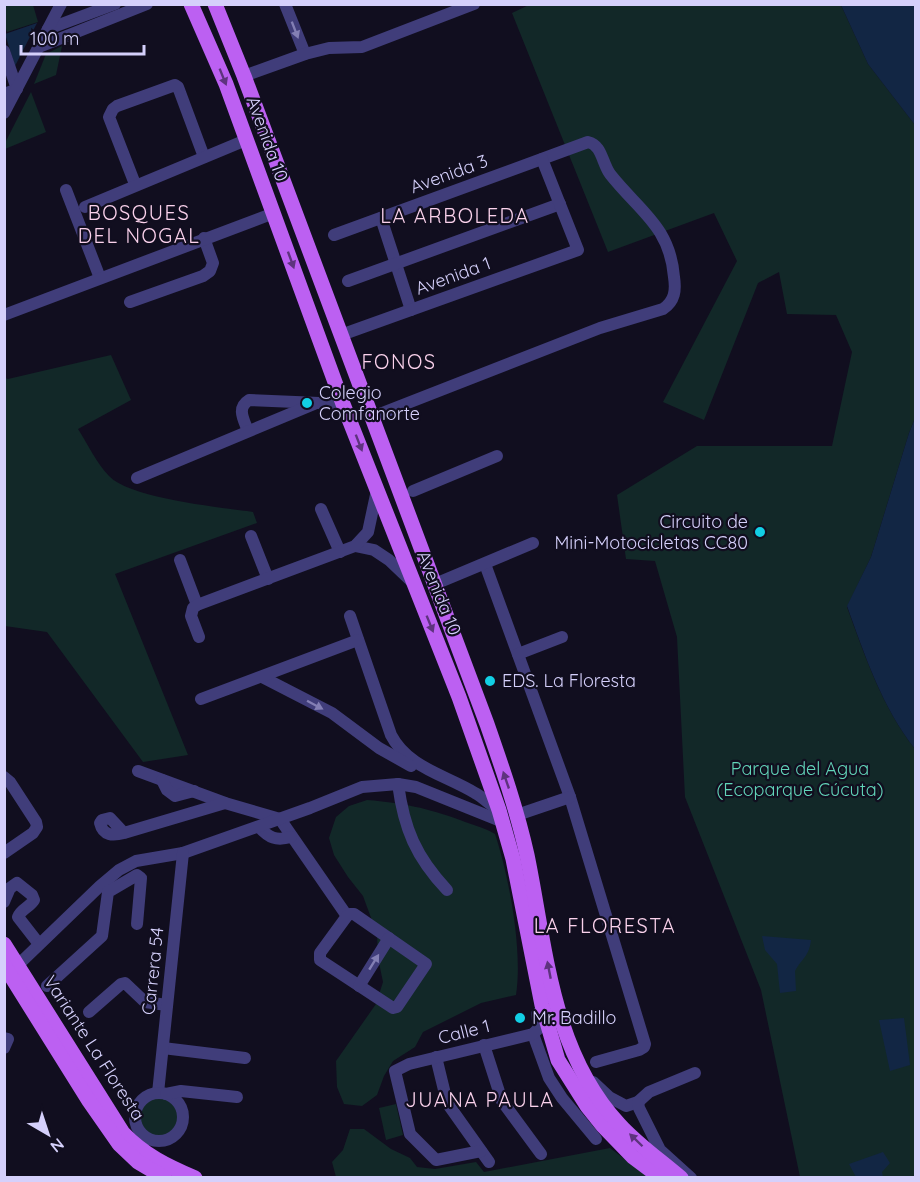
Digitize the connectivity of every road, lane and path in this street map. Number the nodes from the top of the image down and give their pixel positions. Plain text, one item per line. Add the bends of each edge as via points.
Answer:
1 (62, 4) edge
2 (115, 4) edge
3 (147, 4) edge
4 (191, 4) edge
5 (215, 4) edge
6 (474, 4) edge
7 (286, 5) edge
8 (48, 29) junction
9 (39, 47) junction
10 (4, 51) edge
11 (305, 54) junction
12 (244, 76) junction
13 (17, 89) junction
14 (4, 94) edge
15 (4, 113) edge
16 (246, 140) junction
17 (204, 157) junction
18 (542, 159) junction
19 (135, 184) junction
20 (66, 190) dead end
21 (560, 204) junction
22 (85, 207) dead end
23 (274, 213) junction
24 (381, 218) junction
25 (334, 235) dead end
26 (204, 238) junction
27 (397, 263) junction
28 (100, 278) junction
29 (348, 281) dead end
30 (130, 302) dead end
31 (411, 310) junction
32 (4, 315) edge
33 (341, 335) junction
34 (314, 404) junction
35 (343, 404) junction
36 (372, 417) junction
37 (248, 431) junction
38 (497, 456) dead end
39 (137, 478) dead end
40 (377, 490) junction
41 (408, 496) junction
42 (321, 509) dead end
43 (385, 510) junction
44 (411, 521) junction
45 (394, 533) junction
46 (251, 536) dead end
47 (533, 543) dead end
48 (355, 546) junction
49 (340, 552) junction
50 (180, 560) dead end
51 (485, 564) junction
52 (268, 579) junction
53 (435, 584) junction
54 (414, 585) junction
55 (197, 605) junction
56 (350, 616) dead end
57 (562, 637) dead end
58 (199, 638) dead end
59 (358, 640) junction
60 (518, 654) junction
61 (264, 678) junction
62 (201, 699) dead end
63 (138, 771) dead end
64 (4, 777) edge
65 (489, 782) junction
66 (398, 784) junction
67 (477, 794) junction
68 (570, 797) junction
69 (225, 802) junction
70 (496, 812) junction
71 (518, 815) junction
72 (280, 819) junction
73 (259, 827) junction
74 (124, 833) dead end
75 (291, 837) junction
76 (4, 853) edge
77 (183, 853) junction
78 (104, 889) junction
79 (447, 890) dead end
80 (4, 902) edge
81 (347, 916) junction
82 (137, 924) dead end
83 (389, 938) junction
84 (4, 944) edge
85 (39, 944) junction
86 (11, 965) edge
87 (47, 986) dead end
88 (359, 986) junction
89 (167, 1005) junction
90 (543, 1009) junction
91 (89, 1012) dead end
92 (45, 1019) junction
93 (533, 1034) junction
94 (4, 1038) edge
95 (484, 1045) junction
96 (4, 1048) edge
97 (163, 1048) junction
98 (436, 1057) junction
99 (245, 1058) dead end
100 (596, 1062) dead end
101 (583, 1073) junction
102 (695, 1073) dead end
103 (237, 1097) dead end
104 (638, 1102) junction
105 (596, 1139) dead end
106 (481, 1151) junction
107 (541, 1154) dead end
108 (489, 1162) dead end
109 (165, 1178) edge
110 (195, 1178) edge
111 (661, 1178) edge
112 (681, 1178) edge
113 (691, 1178) edge

1 - 8 street
2 - 8 street
3 - 9 street
4 -> 16 main road, Avenida 10
5 - 12 main road, Avenida 10
6 - 11 street via 362,47 329,48
7 -> 11 street
8 - 9 street
9 - 13 street
10 - 13 street
11 - 12 street
12 - 33 main road, Avenida 10
13 - 14 street
13 - 15 street
16 - 17 street
16 - 23 main road, Avenida 10
17 - 19 street
17 - 19 street via 178,87 123,103 109,117
18 - 21 street
18 - 24 street, Avenida 3
18 - 36 street, Avenida 3 via 588,142 597,146 609,172 666,240 675,281 671,303
19 - 22 street
20 - 28 street
21 - 27 street
21 - 31 street, Avenida 1 via 578,250
23 - 26 street
23 -> 35 main road, Avenida 10
24 - 25 street, Avenida 3
24 - 27 street
26 - 28 street
26 - 30 street via 213,263 210,271
27 - 29 street
27 - 31 street
28 - 32 street
31 - 33 street, Avenida 1
33 - 36 main road, Avenida 10
34 - 35 street
34 - 37 street
34 - 37 street via 249,400 241,410
35 -> 40 main road, Avenida 10
36 - 41 main road, Avenida 10 via 394,475
37 - 39 street
38 - 41 street
40 - 43 main road, Avenida 10
40 - 48 street via 368,532
41 - 43 main road via 396,508
41 - 44 main road, Avenida 10
42 - 49 street
43 - 45 main road, Avenida 10
44 - 45 main road
44 - 53 main road, Avenida 10
45 - 54 main road, Avenida 10
46 - 52 street
47 - 51 street
48 - 49 street
48 - 54 street via 374,550
49 - 52 street
50 - 55 street
51 - 53 street
51 - 60 street
52 - 55 street
71 -> 53 main road, Avenida 10
54 -> 65 main road, Avenida 10
55 - 58 street via 191,616
56 - 59 street
57 - 60 street
59 - 61 street
59 - 67 street via 391,735 400,749 414,762
60 - 68 street
61 - 62 street
61 -> 70 street via 332,713 379,748
63 - 69 street
64 - 76 street via 37,827
65 - 67 street
65 - 70 main road, Avenida 10
66 - 70 street
66 - 72 street via 362,787
66 - 79 street via 405,826 427,868
67 - 70 street
68 - 71 street
68 - 100 street via 645,1044 639,1050
69 - 72 street
69 - 74 street
70 - 90 main road, Avenida 10 via 513,859
101 -> 71 main road, Avenida 10 via 555,999
72 - 73 street
72 - 75 street
73 - 75 street via 274,839
73 - 77 street
75 - 81 street
77 - 78 street via 136,861 119,870
77 - 89 street, Carrera 54
78 - 82 street via 140,876
78 - 85 street
78 - 87 street via 102,936
80 - 85 street via 17,883 32,895 32,904 18,917
81 - 83 street via 354,914
81 - 88 street via 319,958
88 -> 83 street
83 - 88 street via 426,967 399,1006
84 - 86 main road, Variante La Floresta
85 - 86 street
86 - 92 main road, Variante La Floresta
89 - 91 street via 145,1002 125,983
89 - 97 street, Carrera 54
90 - 93 street via 537,1014 539,1028
90 - 111 main road, Avenida 10 via 558,1060 587,1106 618,1142
92 - 109 main road, Variante La Floresta via 119,1144 138,1162
92 - 110 main road, Variante La Floresta via 135,1146
93 - 95 street, Calle 1
93 - 105 street via 549,1078
94 - 96 street via 8,1039
95 - 98 street, Calle 1
95 - 107 street via 502,1101
97 - 99 street
97 - 103 street, Carrera 54 via 162,1094 181,1091
98 - 106 street via 450,1107
98 - 106 street, Calle 1 via 395,1071 410,1134 436,1160
101 - 104 street via 618,1103 626,1106
112 -> 101 main road, Avenida 10 via 618,1123
102 - 104 street via 649,1092
104 - 113 street via 660,1150
106 - 108 street

